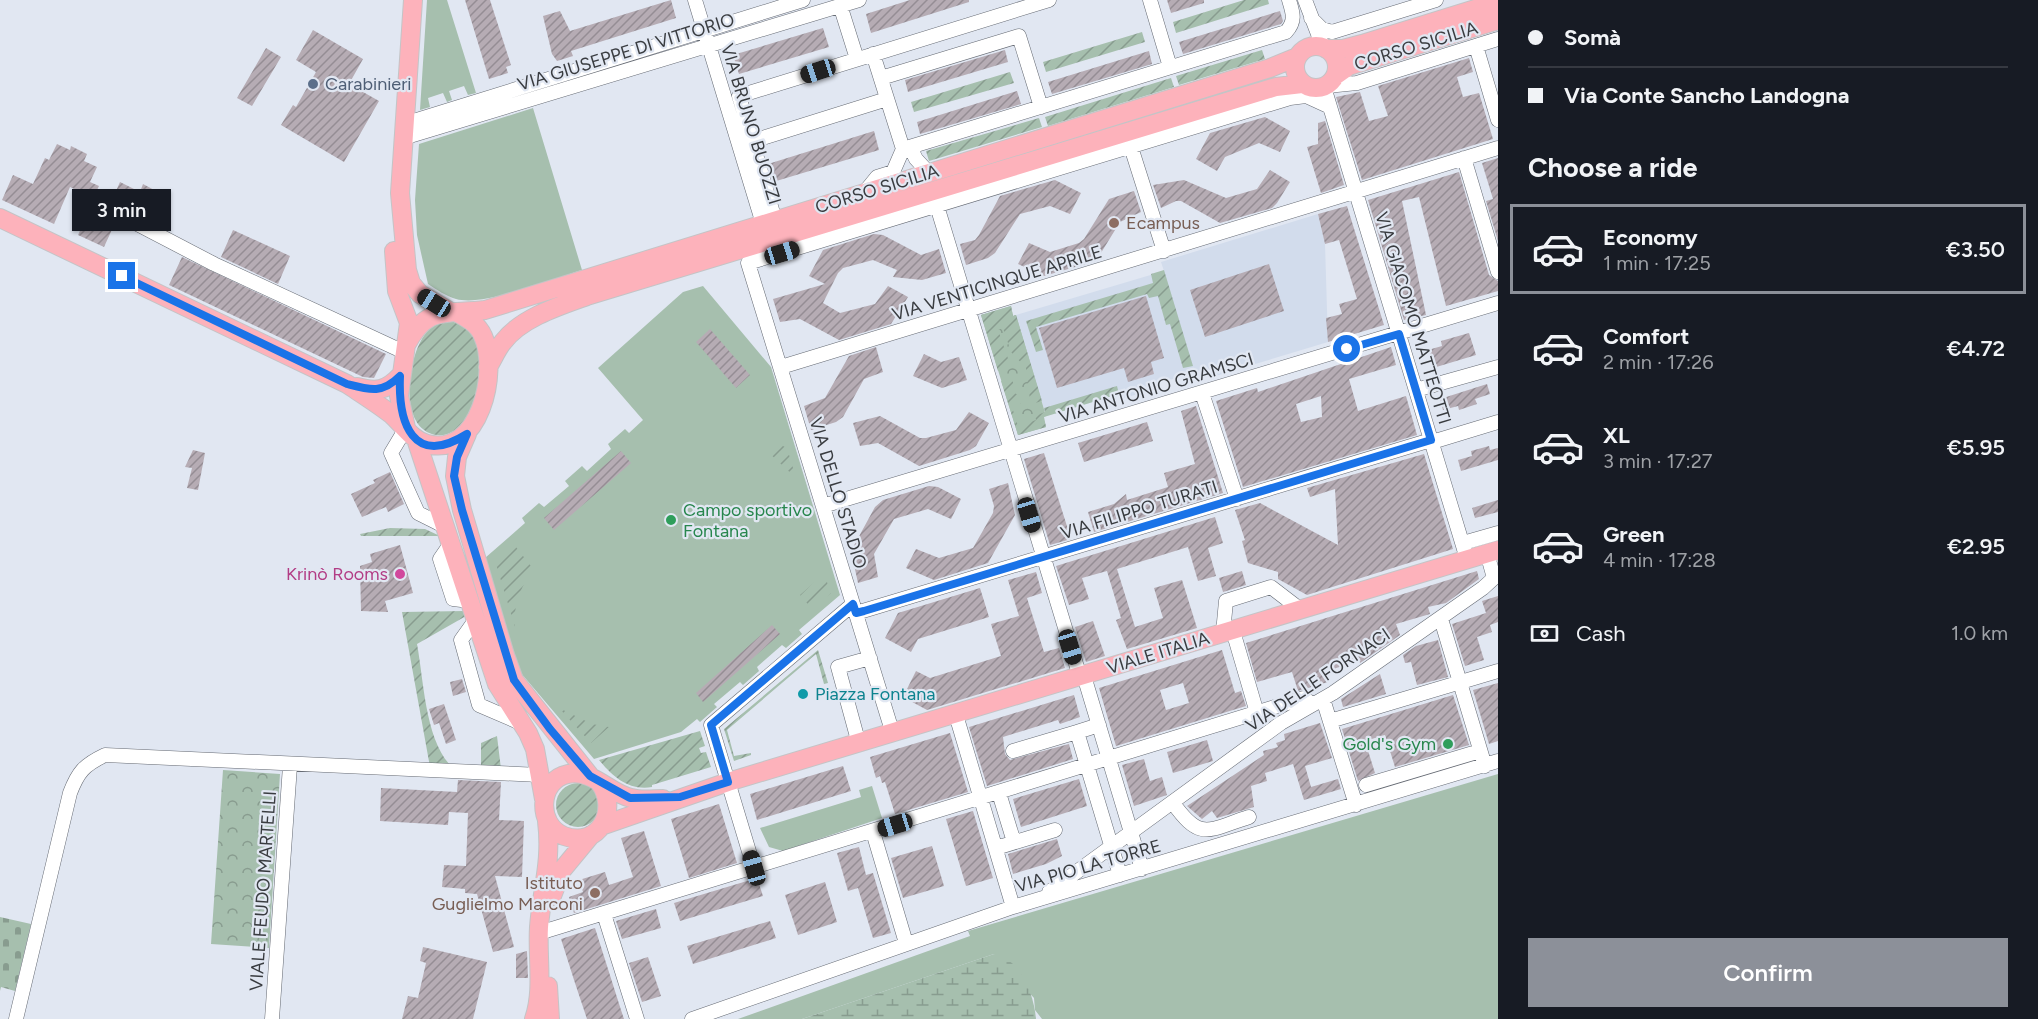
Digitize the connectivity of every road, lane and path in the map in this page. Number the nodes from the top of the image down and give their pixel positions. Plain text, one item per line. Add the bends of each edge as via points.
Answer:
1 (413, 0) edge
2 (695, 0) edge
3 (803, 0) edge
4 (859, 0) edge
5 (1049, 0) edge
6 (1150, 0) edge
7 (1289, 0) edge
8 (1305, 0) edge
9 (1436, 0) edge
10 (1498, 2) edge
11 (840, 5) junction
12 (1311, 18) junction
13 (1498, 21) edge
14 (704, 30) junction
15 (1498, 39) edge
16 (709, 46) junction
17 (1476, 46) junction
18 (1325, 48) junction
19 (873, 54) junction
20 (1297, 57) junction
21 (857, 59) junction
22 (1170, 67) junction
23 (881, 78) junction
24 (1329, 83) junction
25 (1302, 84) junction
26 (887, 99) junction
27 (1041, 107) junction
28 (1329, 107) junction
29 (1498, 120) edge
30 (404, 131) junction
31 (753, 141) junction
32 (1131, 147) junction
33 (906, 148) junction
34 (1498, 148) edge
35 (1464, 158) junction
36 (929, 173) junction
37 (976, 178) junction
38 (1356, 192) junction
39 (400, 193) junction
40 (864, 193) junction
41 (960, 199) junction
42 (99, 204) dead end
43 (937, 206) junction
44 (876, 208) junction
45 (899, 217) junction
46 (0, 218) edge
47 (769, 222) junction
48 (821, 225) junction
49 (803, 246) junction
50 (1164, 251) junction
51 (1498, 272) edge
52 (1498, 303) edge
53 (968, 310) junction
54 (452, 311) junction
55 (1399, 334) junction
56 (405, 349) junction
57 (488, 367) junction
58 (781, 367) junction
59 (1498, 367) edge
60 (400, 376) junction
61 (347, 384) junction
62 (1416, 390) junction
63 (1202, 393) junction
64 (1498, 422) edge
65 (411, 434) junction
66 (467, 434) junction
67 (1432, 441) junction
68 (1010, 450) junction
69 (1237, 500) junction
70 (823, 506) junction
71 (1498, 533) edge
72 (449, 535) junction
73 (1465, 551) junction
74 (1492, 551) edge
75 (1042, 558) junction
76 (855, 609) junction
77 (1300, 610) junction
78 (476, 619) junction
79 (1441, 619) junction
80 (1228, 632) junction
81 (870, 658) junction
82 (1498, 671) edge
83 (1082, 677) junction
84 (1460, 682) junction
85 (1318, 701) junction
86 (1257, 713) junction
87 (956, 715) junction
88 (1330, 721) junction
89 (523, 724) junction
90 (1099, 726) junction
91 (1077, 732) junction
92 (893, 734) junction
93 (859, 744) junction
94 (1013, 751) dead end
95 (1480, 751) junction
96 (1114, 757) junction
97 (1491, 764) edge
98 (290, 766) junction
99 (1082, 767) junction
100 (540, 775) junction
101 (595, 780) junction
102 (728, 782) junction
103 (1366, 785) dead end
104 (999, 793) junction
105 (680, 797) junction
106 (981, 798) junction
107 (544, 799) junction
108 (1173, 803) junction
109 (1356, 805) junction
110 (1249, 817) dead end
111 (547, 821) junction
112 (596, 830) junction
113 (1055, 830) dead end
114 (1136, 830) junction
115 (873, 832) junction
116 (1014, 842) junction
117 (996, 848) junction
118 (1112, 848) junction
119 (754, 868) junction
120 (1142, 869) junction
121 (1120, 875) junction
122 (1041, 898) junction
123 (1013, 907) junction
124 (604, 914) junction
125 (543, 932) junction
126 (906, 943) junction
127 (20, 1018) edge
128 (272, 1019) edge
129 (534, 1019) edge
130 (550, 1019) edge
131 (637, 1019) edge
132 (692, 1019) edge

1 - 30 main road
2 - 14 street, VIA BRUNO BUOZZI
3 - 14 street, VIA GIUSEPPE DI VITTORIO
4 - 11 street, VIA GIUSEPPE DI VITTORIO
5 - 19 street
6 - 22 street
7 - 22 street via 1294,16 1286,32
8 - 12 street
9 - 12 street via 1332,32 1322,29
10 - 18 main road, CORSO SICILIA via 1353,46
11 - 16 street, VIA GIUSEPPE DI VITTORIO
11 - 21 street
12 - 18 street
13 - 24 main road, CORSO SICILIA via 1348,66
14 - 16 street, VIA BRUNO BUOZZI
14 - 30 street, VIA GIUSEPPE DI VITTORIO
15 - 17 street
16 - 30 street, VIA GIUSEPPE DI VITTORIO
16 - 47 street, VIA BRUNO BUOZZI
17 - 24 street via 1357,83
17 - 29 street
18 - 20 main road via 1309,47
18 - 24 main road via 1336,60
19 - 21 street
19 - 23 street
20 - 25 main road via 1295,71
20 - 36 main road, CORSO SICILIA
21 - 31 street via 739,96
22 - 27 street
23 - 26 street
23 - 27 street via 1019,36
24 - 25 main road via 1316,89
24 - 28 street, VIA GIACOMO MATTEOTTI
25 - 37 main road, CORSO SICILIA via 1275,87
26 - 31 street
26 - 33 street
27 - 33 street
28 - 32 street via 1306,96 1290,98
28 - 38 street, VIA GIACOMO MATTEOTTI
30 - 39 main road
31 - 47 street
32 - 41 street
32 - 50 street
33 - 36 street
33 - 40 street via 893,172 878,177
34 - 35 street, VIA VENTICINQUE APRILE
35 - 38 street, VIA VENTICINQUE APRILE
35 - 51 street
36 - 40 main road, CORSO SICILIA
37 - 41 street
37 - 44 main road, CORSO SICILIA
38 - 50 street, VIA VENTICINQUE APRILE
38 - 55 street, VIA GIACOMO MATTEOTTI
39 - 54 main road via 406,270 411,283 420,294
39 - 56 main road via 393,228 397,291 409,322
40 - 47 main road, CORSO SICILIA
41 - 43 street
42 - 56 street via 214,264
43 - 45 street
43 - 53 street
44 - 45 street
44 - 48 main road, CORSO SICILIA
45 - 49 street
46 - 61 main road
47 - 54 main road, CORSO SICILIA via 485,310
48 - 49 street
48 - 57 main road, CORSO SICILIA via 562,305 513,332 502,342
49 - 58 street, VIA DELLO STADIO via 748,263
50 - 53 street, VIA VENTICINQUE APRILE
52 - 55 street, VIA ANTONIO GRAMSCI
53 - 58 street, VIA VENTICINQUE APRILE
53 - 68 street
54 - 56 main road via 424,321
54 - 57 main road via 476,324 482,334
55 - 62 street, VIA GIACOMO MATTEOTTI
55 - 63 street, VIA ANTONIO GRAMSCI
56 - 60 main road
57 - 66 main road via 475,423
58 - 70 street, VIA DELLO STADIO
59 - 62 street
60 - 61 main road via 393,384 374,392
60 - 65 main road via 400,406
61 - 65 main road via 391,414
62 - 67 street, VIA GIACOMO MATTEOTTI
63 - 68 street, VIA ANTONIO GRAMSCI
63 - 69 street
64 - 67 street, VIA FILIPPO TURATI
65 - 66 main road via 436,446 446,446
65 - 72 main road
65 - 72 street via 391,453 418,513
66 - 101 main road via 454,476 508,663 520,688
67 - 69 street, VIA FILIPPO TURATI
67 - 73 street, VIA GIACOMO MATTEOTTI
68 - 70 street, VIA ANTONIO GRAMSCI
68 - 75 street
69 - 75 street, VIA FILIPPO TURATI
70 - 76 street, VIA DELLO STADIO
71 - 73 street
72 - 78 main road
73 - 74 main road, VIALE ITALIA
73 - 77 main road, VIALE ITALIA
74 - 79 street, VIA DELLE FORNACI via 1494,578
75 - 76 street, VIA FILIPPO TURATI
75 - 83 street
76 - 81 street, VIA DELLO STADIO
76 - 102 street via 711,725
77 - 80 main road, VIALE ITALIA
77 - 80 street via 1272,587 1226,601
78 - 89 main road via 497,684
78 - 89 street via 461,640 479,705
79 - 84 street
79 - 85 street, VIA DELLE FORNACI
80 - 83 main road, VIALE ITALIA
80 - 86 street
81 - 92 street, VIA DELLO STADIO
81 - 93 street via 838,667
82 - 84 street
83 - 87 main road, VIALE ITALIA
83 - 90 street
84 - 88 street
84 - 95 street
85 - 86 street via 1304,698
85 - 88 street
85 - 108 street, VIA DELLE FORNACI via 1281,723
86 - 96 street
87 - 92 main road, VIALE ITALIA
87 - 106 street
88 - 109 street
89 - 100 main road via 535,750
90 - 91 street
90 - 96 street
91 - 94 street
91 - 99 street
92 - 93 main road, VIALE ITALIA
93 - 102 main road, VIALE ITALIA
95 - 97 street
95 - 103 street
96 - 99 street
96 - 114 street
97 - 109 street, VIA PIO LA TORRE
98 - 100 street
98 - 127 street via 105,755 87,763 70,793
98 - 128 street, VIALE FEUDO MARTELLI
99 - 104 street
99 - 118 street
100 - 107 main road
101 - 105 main road via 630,798
101 - 107 main road via 567,774 556,779
101 - 112 main road via 605,791 608,809
102 - 105 main road, VIALE ITALIA
102 - 119 street
104 - 106 street
104 - 116 street
105 - 112 main road
106 - 115 street
106 - 117 street
107 - 111 main road
108 - 110 street via 1188,824 1203,830
108 - 114 street, VIA DELLE FORNACI
109 - 120 street, VIA PIO LA TORRE
111 - 112 main road via 561,835 571,838
111 - 125 main road via 550,850
112 - 125 main road via 559,877
113 - 116 street
114 - 118 street, VIA DELLE FORNACI
114 - 120 street
115 - 119 street
115 - 126 street
116 - 117 street
117 - 123 street
118 - 121 street
118 - 122 street, VIA DELLE FORNACI
119 - 124 street
120 - 121 street, VIA PIO LA TORRE
121 - 122 street, VIA PIO LA TORRE
122 - 123 street, VIA PIO LA TORRE
123 - 126 street, VIA PIO LA TORRE
124 - 125 street
124 - 131 street
125 - 129 main road
125 - 130 main road
126 - 132 street, VIA PIO LA TORRE

